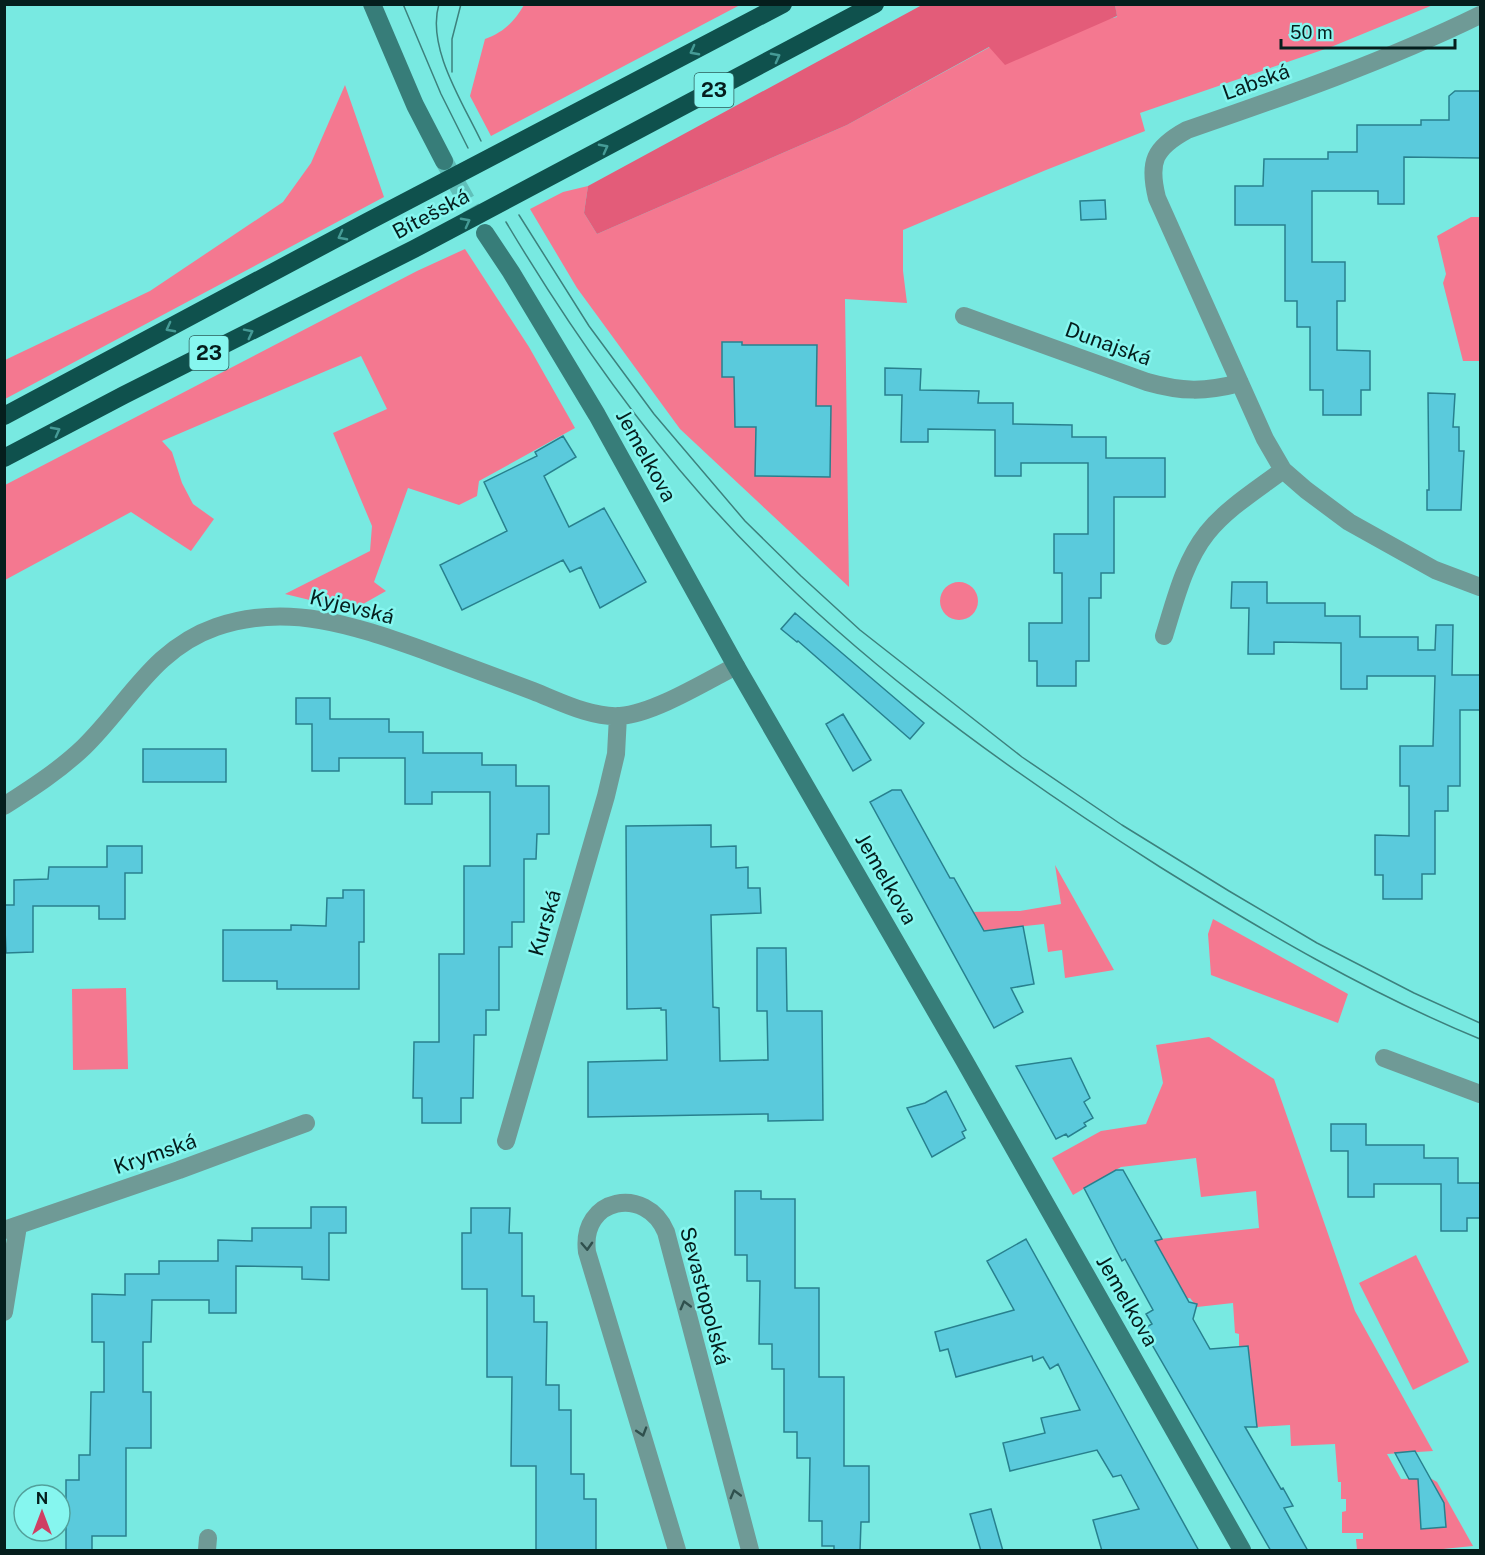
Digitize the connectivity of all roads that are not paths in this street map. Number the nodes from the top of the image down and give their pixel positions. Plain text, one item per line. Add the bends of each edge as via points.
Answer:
1 (372, 4) edge
2 (783, 4) edge
3 (875, 4) edge
4 (1480, 15) edge
5 (444, 161) tunnel mouth
6 (485, 233) tunnel mouth
7 (964, 316) dead end
8 (1240, 383) junction
9 (4, 416) edge
10 (4, 458) edge
11 (1283, 470) junction
12 (1480, 586) edge
13 (1164, 636) dead end
14 (735, 666) junction
15 (618, 716) junction
16 (4, 806) edge
17 (1384, 1058) dead end
18 (1480, 1094) edge
19 (306, 1123) dead end
20 (506, 1141) dead end
21 (11, 1228) edge
22 (4, 1312) edge
23 (677, 1551) edge
24 (750, 1551) edge
25 (1242, 1551) edge

1 - 5 street via 415,105
2 -> 9 highway, Bítešská / 23
10 -> 3 highway, Bítešská / 23 via 414,249
4 - 8 street, Labská via 1346,74 1187,130 1170,140 1154,159 1153,183 1158,198
6 - 14 street, Jemelkova via 597,415
7 - 8 street, Dunajská via 1167,388 1201,391
8 - 11 street
11 - 12 street via 1349,522 1435,570
11 - 13 street via 1223,517 1195,550
14 - 15 street, Kyjevská via 656,705
14 - 25 street, Jemelkova
15 - 16 street, Kyjevská via 580,708 342,623 297,616 250,618 191,638 168,653 86,745 42,782
15 - 20 street, Kurská via 616,754 606,796
17 - 18 street
19 - 21 street, Krymská
21 - 22 street, Krymská
24 -> 23 street, Sevastopolská via 666,1232 656,1215 645,1208 618,1203 593,1217 586,1237 587,1252

